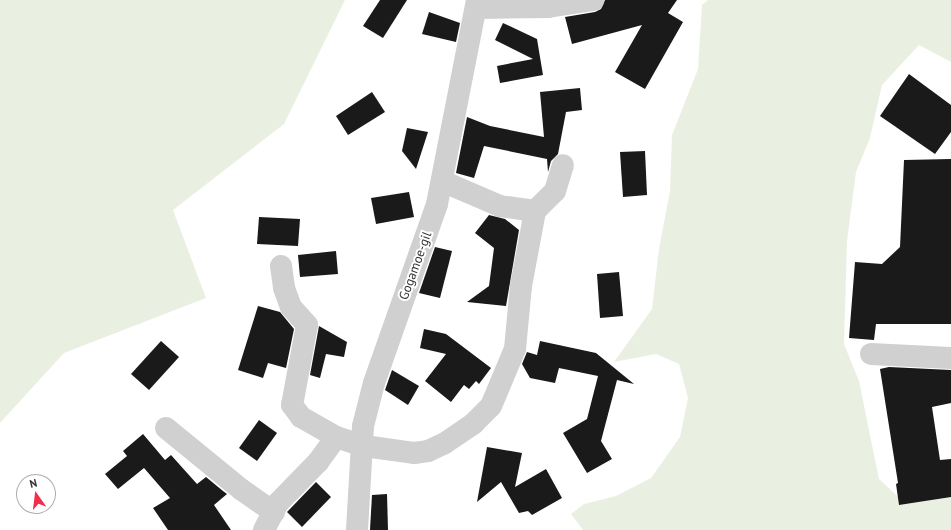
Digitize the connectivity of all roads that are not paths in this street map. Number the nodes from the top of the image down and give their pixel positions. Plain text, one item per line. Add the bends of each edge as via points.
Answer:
1 (593, 0) edge
2 (477, 4) edge
3 (563, 165) dead end
4 (442, 181) junction
5 (535, 211) junction
6 (281, 266) dead end
7 (871, 354) dead end
8 (951, 358) edge
9 (166, 428) dead end
10 (336, 437) junction
11 (364, 446) junction
12 (271, 524) edge
13 (357, 530) edge

1 - 2 street via 548,7
2 - 4 street, Gogamoe-gil
3 - 5 street via 556,191
4 - 5 street via 500,206
4 - 11 street, Gogamoe-gil via 438,204 374,384 363,426
5 - 11 street via 521,286 515,349 491,406 473,424 428,451 414,453
6 - 10 street via 284,288 291,307 307,325 292,404 300,417
7 - 8 street
9 - 12 street via 218,472
10 - 11 street
10 - 12 street via 318,462 277,504
11 - 13 street, Gogamoe-gil

